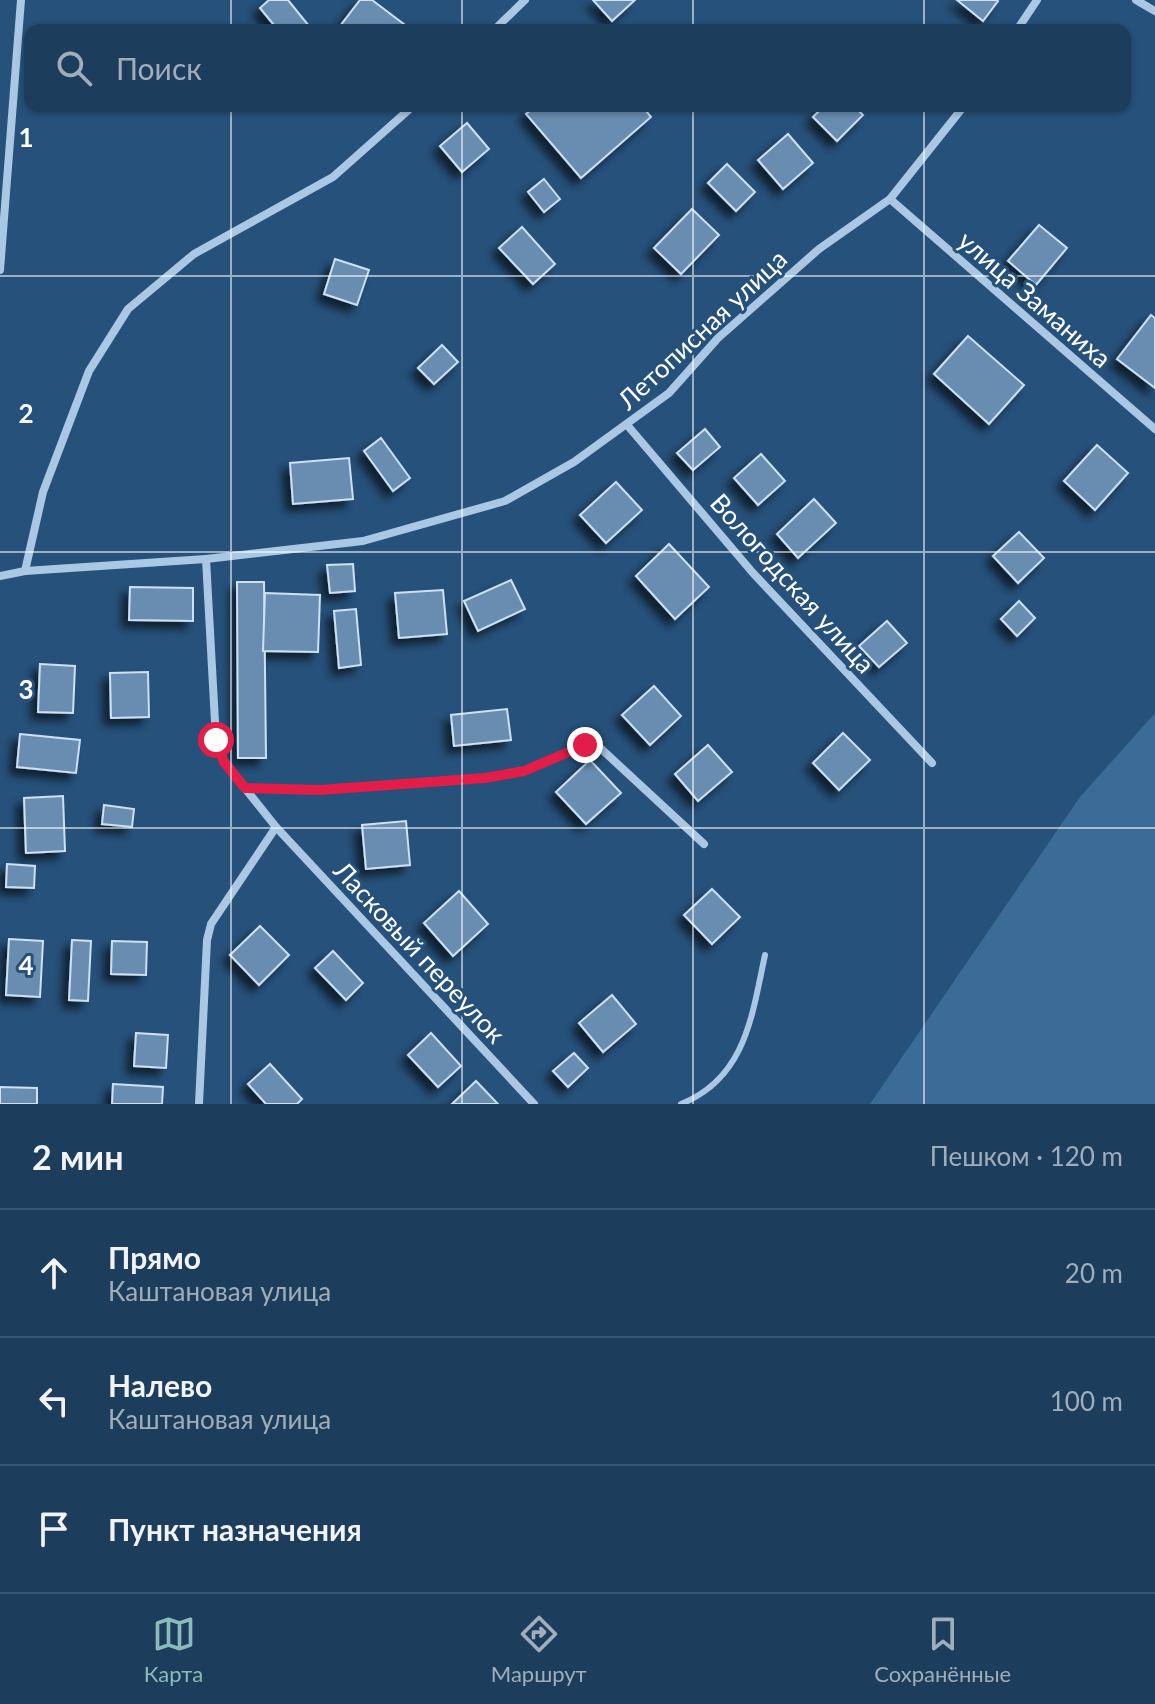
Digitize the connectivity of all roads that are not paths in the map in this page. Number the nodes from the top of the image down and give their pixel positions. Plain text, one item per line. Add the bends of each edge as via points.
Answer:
1 (21, 0) edge
2 (525, 0) edge
3 (1037, 0) edge
4 (1136, 0) edge
5 (1155, 11) edge
6 (500, 24) edge
7 (1021, 24) edge
8 (406, 112) edge
9 (959, 112) edge
10 (890, 199) junction
11 (0, 270) edge
12 (628, 426) junction
13 (1155, 429) edge
14 (206, 559) junction
15 (25, 571) junction
16 (0, 576) edge
17 (932, 763) dead end
18 (245, 788) junction
19 (276, 827) junction
20 (704, 844) dead end
21 (765, 955) dead end
22 (199, 1104) edge
23 (534, 1104) edge
24 (681, 1104) edge

1 - 11 street
2 - 6 street
3 - 7 street
4 - 5 street
8 - 15 street via 333,177 194,254 128,309 89,371 43,492
9 - 10 street, Летописная улица
10 - 12 street, Летописная улица via 819,249
10 - 13 street, улица Заманиха
12 - 14 street, Летописная улица via 505,501 446,521 363,541
12 - 17 street, Вологодская улица via 753,573
14 - 15 street, Летописная улица
14 - 18 street, Ласковый переулок via 216,740 224,762
15 - 16 street, Летописная улица
18 - 19 street, Ласковый переулок
18 - 20 street via 320,790 485,778 524,771 585,745 597,745
19 - 22 street via 211,924
19 - 23 street, Ласковый переулок
21 - 24 lane via 746,1040 724,1075

